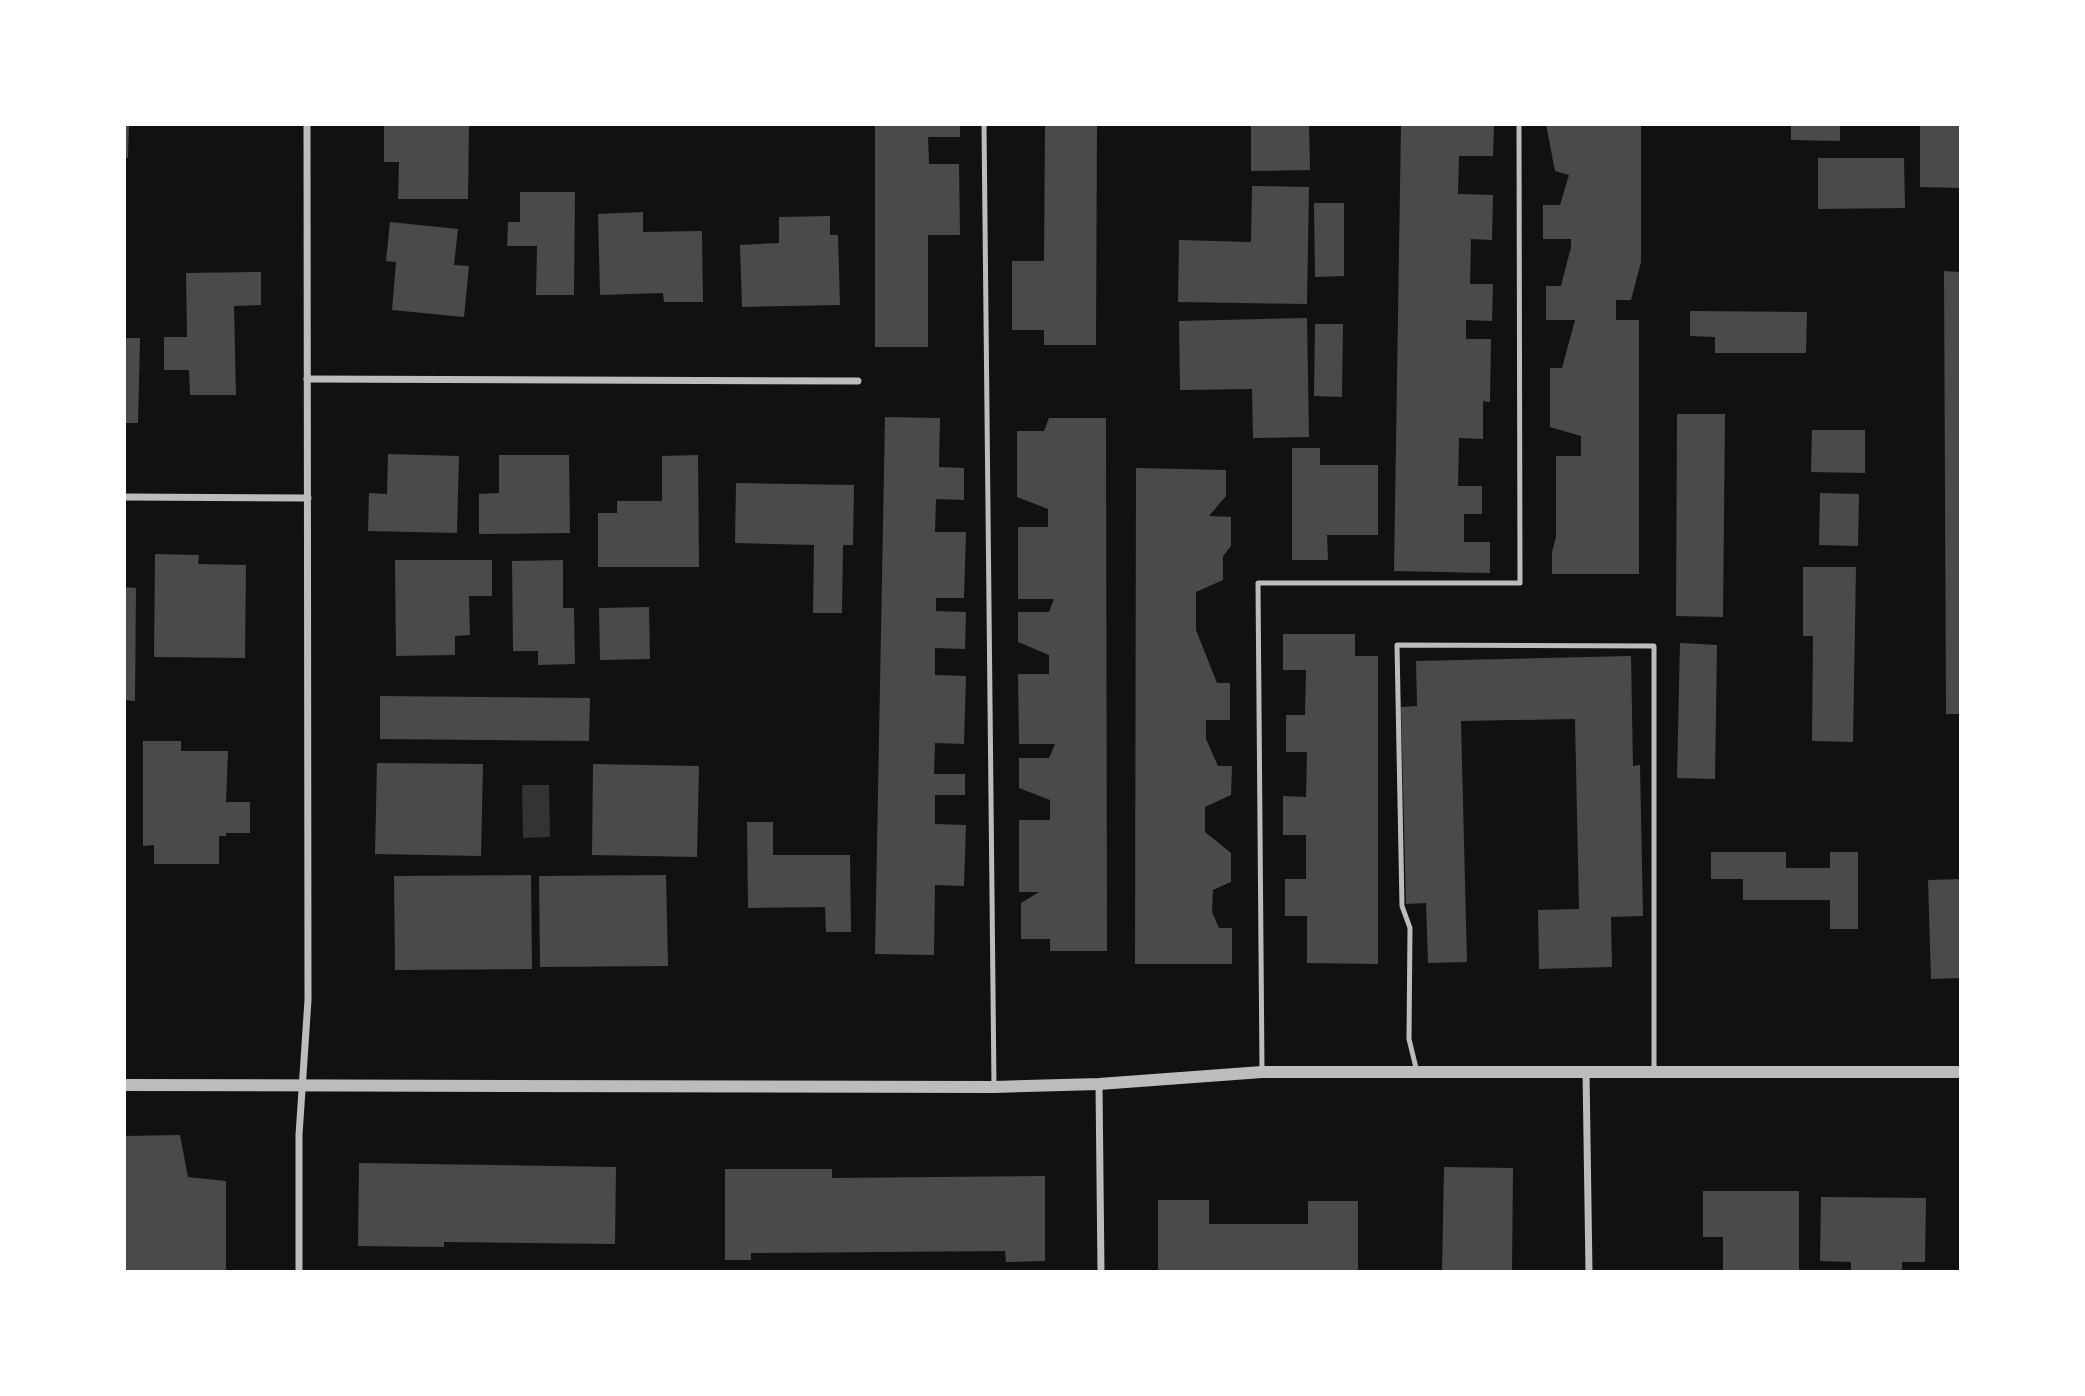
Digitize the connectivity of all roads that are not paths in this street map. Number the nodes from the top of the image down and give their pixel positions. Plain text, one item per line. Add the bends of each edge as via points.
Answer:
1 (306, 124) edge
2 (984, 124) edge
3 (1519, 124) edge
4 (306, 379) junction
5 (858, 382) dead end
6 (124, 497) edge
7 (307, 498) junction
8 (1586, 1070) junction
9 (1654, 1070) junction
10 (1262, 1072) junction
11 (1417, 1072) junction
12 (1961, 1072) edge
13 (303, 1084) junction
14 (1100, 1084) junction
15 (124, 1085) edge
16 (994, 1087) junction
17 (299, 1272) edge
18 (1101, 1272) edge
19 (1589, 1272) edge

1 - 4 street
2 - 16 lane
3 - 10 lane via 1520,583 1258,583
4 - 5 street
4 - 7 street
6 - 7 street
7 - 13 street via 308,1000
8 - 9 street
8 - 11 street
8 - 19 street
9 - 11 lane via 1654,646 1397,645 1402,906 1410,928 1409,1039
9 - 12 street
10 - 11 street
10 - 14 street
13 - 15 street
13 - 16 street
13 - 17 street
14 - 16 street
14 - 18 street

